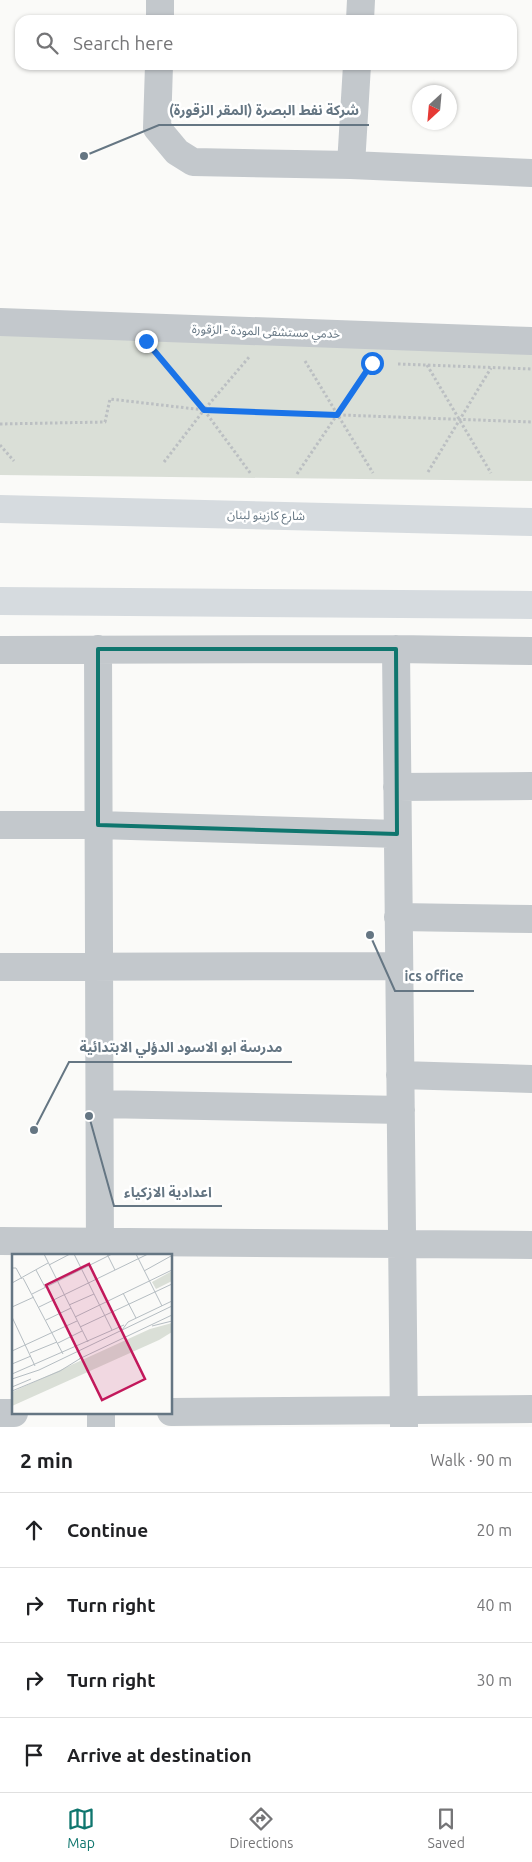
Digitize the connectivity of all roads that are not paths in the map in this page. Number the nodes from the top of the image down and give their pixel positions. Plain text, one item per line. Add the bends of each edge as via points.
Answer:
1 (160, 0) edge
2 (361, 0) edge
3 (160, 15) edge
4 (360, 15) edge
5 (159, 70) edge
6 (357, 70) edge
7 (351, 166) junction
8 (532, 173) edge
9 (0, 322) edge
10 (532, 341) edge
11 (0, 509) edge
12 (532, 522) edge
13 (0, 601) edge
14 (532, 605) edge
15 (396, 649) junction
16 (0, 650) edge
17 (98, 650) junction
18 (532, 651) edge
19 (532, 786) edge
20 (397, 787) junction
21 (0, 824) edge
22 (98, 825) junction
23 (397, 834) junction
24 (398, 917) junction
25 (532, 919) edge
26 (0, 966) edge
27 (399, 966) junction
28 (99, 967) junction
29 (400, 1076) junction
30 (532, 1079) edge
31 (100, 1104) junction
32 (401, 1110) junction
33 (0, 1241) edge
34 (402, 1244) junction
35 (532, 1245) edge
36 (100, 1249) edge
37 (532, 1409) edge
38 (172, 1412) edge
39 (101, 1414) edge
40 (404, 1419) edge
41 (101, 1427) edge

1 - 3 street
2 - 4 street
5 - 7 street via 158,128 177,152 193,162
6 - 7 street
7 - 8 street
9 - 10 street, خدمي مستشفى المودة - الزقورة
11 - 12 main road, شارع كازينو لبنان
13 - 14 main road
15 - 17 street
15 - 18 street
15 - 20 street
16 - 17 street
17 - 22 street
19 - 20 street
20 - 23 street
21 - 22 street
22 - 23 street
22 - 28 street
23 - 24 street
24 - 25 street
24 - 27 street
26 - 28 street
27 - 28 street
27 - 29 street
28 - 31 street
29 - 30 street
29 - 32 street
31 - 32 street
31 - 36 street
32 - 34 street
33 - 36 street
34 - 35 street
34 - 36 street
34 - 40 street
37 - 40 street
38 - 40 street
39 - 41 street

